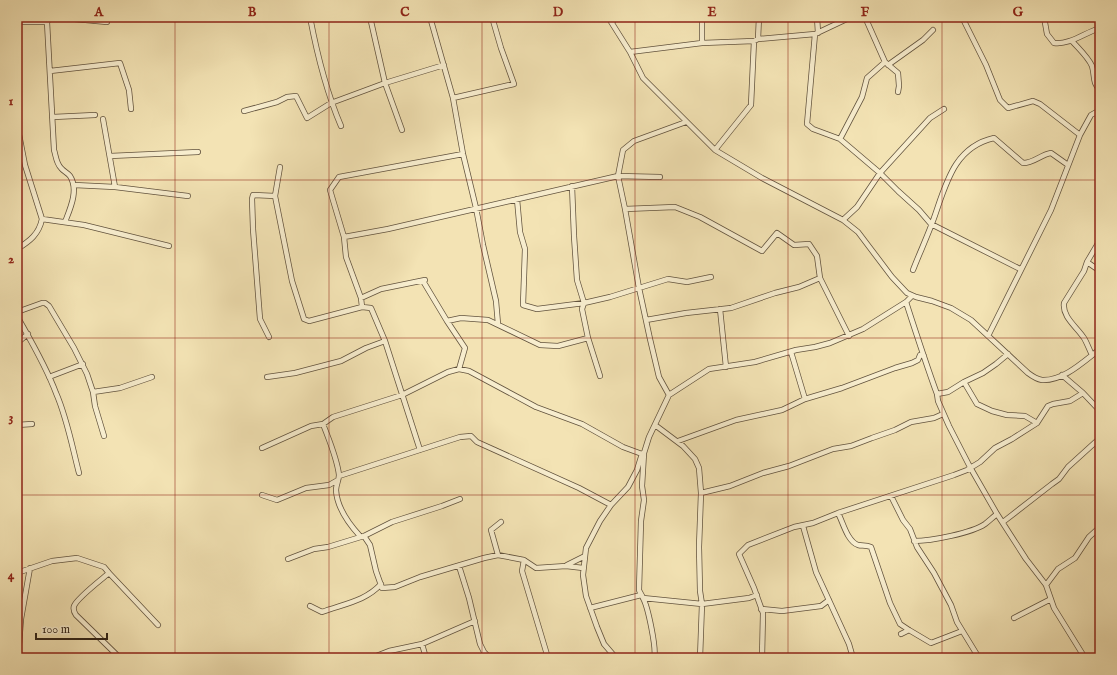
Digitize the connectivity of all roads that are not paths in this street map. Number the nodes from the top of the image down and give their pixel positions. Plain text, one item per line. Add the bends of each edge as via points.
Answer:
1 (52, 17) edge
2 (310, 17) edge
3 (370, 17) edge
4 (430, 17) edge
5 (492, 17) edge
6 (608, 17) edge
7 (617, 17) edge
8 (702, 17) edge
9 (759, 17) edge
10 (817, 17) edge
11 (851, 17) edge
12 (865, 17) edge
13 (962, 17) edge
14 (1044, 17) edge
15 (17, 22) edge
16 (47, 22) junction
17 (107, 22) dead end
18 (612, 22) junction
19 (1100, 28) edge
20 (933, 30) dead end
21 (816, 33) junction
22 (756, 40) junction
23 (1072, 41) junction
24 (702, 43) junction
25 (630, 52) junction
26 (887, 63) junction
27 (444, 65) junction
28 (50, 71) junction
29 (385, 83) junction
30 (1100, 90) edge
31 (898, 92) dead end
32 (453, 98) junction
33 (331, 103) junction
34 (132, 109) dead end
35 (944, 109) dead end
36 (244, 110) dead end
37 (1100, 110) edge
38 (96, 115) dead end
39 (53, 117) junction
40 (103, 119) dead end
41 (686, 122) junction
42 (17, 124) edge
43 (341, 126) dead end
44 (402, 130) dead end
45 (1080, 135) junction
46 (840, 139) junction
47 (715, 150) junction
48 (198, 152) dead end
49 (463, 154) junction
50 (110, 156) junction
51 (1068, 164) junction
52 (280, 167) dead end
53 (880, 173) junction
54 (618, 176) junction
55 (660, 177) dead end
56 (74, 185) junction
57 (572, 186) junction
58 (115, 187) junction
59 (188, 196) dead end
60 (275, 196) junction
61 (517, 199) junction
62 (476, 208) junction
63 (625, 209) junction
64 (42, 219) junction
65 (843, 220) junction
66 (65, 222) junction
67 (932, 224) junction
68 (344, 237) junction
69 (1100, 240) edge
70 (169, 246) dead end
71 (17, 249) edge
72 (1087, 262) junction
73 (1020, 269) junction
74 (913, 270) dead end
75 (1100, 271) edge
76 (711, 277) dead end
77 (820, 278) junction
78 (639, 288) junction
79 (912, 296) junction
80 (361, 298) junction
81 (906, 302) junction
82 (584, 303) junction
83 (362, 307) junction
84 (720, 309) junction
85 (17, 312) edge
86 (17, 316) edge
87 (646, 320) junction
88 (447, 322) junction
89 (498, 324) junction
90 (28, 334) junction
91 (849, 336) junction
92 (988, 336) junction
93 (269, 337) dead end
94 (588, 338) junction
95 (385, 341) junction
96 (17, 343) edge
97 (1100, 349) edge
98 (791, 352) junction
99 (1008, 354) junction
100 (1092, 355) junction
101 (924, 356) junction
102 (82, 364) junction
103 (726, 367) junction
104 (459, 369) junction
105 (1062, 375) junction
106 (600, 376) dead end
107 (49, 377) junction
108 (152, 377) dead end
109 (267, 377) dead end
110 (964, 382) junction
111 (93, 392) junction
112 (1083, 393) junction
113 (937, 394) junction
114 (402, 395) junction
115 (669, 395) junction
116 (805, 399) junction
117 (1100, 411) edge
118 (944, 414) junction
119 (1037, 423) junction
120 (32, 424) dead end
121 (323, 424) junction
122 (17, 425) edge
123 (655, 425) junction
124 (104, 436) dead end
125 (1100, 438) edge
126 (678, 441) junction
127 (262, 448) dead end
128 (420, 450) junction
129 (643, 454) junction
130 (970, 467) junction
131 (79, 473) dead end
132 (338, 478) junction
133 (329, 485) junction
134 (336, 487) junction
135 (701, 493) junction
136 (262, 495) dead end
137 (891, 496) junction
138 (460, 499) dead end
139 (611, 505) junction
140 (838, 513) junction
141 (997, 514) junction
142 (501, 522) dead end
143 (1003, 522) junction
144 (803, 526) junction
145 (1100, 527) edge
146 (362, 536) junction
147 (914, 541) junction
148 (925, 541) junction
149 (917, 547) junction
150 (498, 555) junction
151 (585, 556) junction
152 (288, 559) dead end
153 (524, 560) junction
154 (459, 566) junction
155 (566, 566) junction
156 (30, 568) junction
157 (583, 568) junction
158 (109, 572) junction
159 (17, 573) edge
160 (381, 584) junction
161 (1046, 585) junction
162 (757, 595) junction
163 (642, 597) junction
164 (1051, 599) junction
165 (829, 600) junction
166 (702, 604) junction
167 (310, 606) dead end
168 (590, 608) junction
169 (761, 609) junction
170 (1014, 618) dead end
171 (475, 621) junction
172 (158, 625) dead end
173 (909, 630) junction
174 (962, 631) junction
175 (901, 634) dead end
176 (422, 644) junction
177 (18, 658) edge
178 (120, 658) edge
179 (371, 658) edge
180 (426, 658) edge
181 (490, 658) edge
182 (548, 658) edge
183 (616, 658) edge
184 (654, 658) edge
185 (700, 658) edge
186 (762, 658) edge
187 (853, 658) edge
188 (979, 658) edge
189 (1085, 658) edge

1 - 16 street
1 - 17 street
2 - 33 street via 315,47
3 - 29 street
4 - 27 street
5 - 32 street via 514,84
6 - 18 street
7 - 18 street
8 - 24 street
9 - 22 street
10 - 21 street
11 - 21 street
12 - 26 street
13 - 45 street via 1000,100 1008,108 1033,101 1040,104
14 - 23 street via 1050,40 1054,43
15 - 16 street
16 - 28 street
18 - 25 street
19 - 23 street
20 - 26 street via 923,40
21 - 22 street
21 - 46 street via 807,124 813,129
22 - 24 street
22 - 47 street via 751,105
23 - 30 street via 1092,67 1095,86
24 - 25 street
25 - 41 street via 643,78
26 - 31 street via 898,74
26 - 46 street via 867,78 862,97
27 - 29 street
27 - 32 street
28 - 34 street via 120,63
28 - 39 street
29 - 33 street
29 - 44 street
32 - 49 street
33 - 36 street via 307,118 296,96 287,96 277,102
33 - 43 street
35 - 53 street via 930,118
37 - 45 street via 1091,115
38 - 39 street
39 - 56 street via 54,150 58,164 69,175
40 - 50 street
41 - 47 street
41 - 54 street via 634,141 624,150
42 - 64 street via 25,165
45 - 51 street
46 - 53 street
47 - 65 street via 762,178
48 - 50 street
49 - 62 street
49 - 68 street via 339,177 330,190
50 - 58 street
51 - 67 street via 1046,154 1023,164 998,140 986,139 970,148 952,170
51 - 73 street via 1050,210
52 - 60 street
53 - 65 street via 857,206
53 - 67 street
54 - 55 street
54 - 57 street
54 - 63 street
56 - 58 street
56 - 66 street via 71,208
57 - 61 street
57 - 82 street via 577,280
58 - 59 street
60 - 83 street via 292,281 304,319 309,321
60 - 93 street via 254,195 252,199 260,319
61 - 62 street
61 - 82 street via 520,232 525,249 523,305 537,309
62 - 68 street
62 - 89 street via 496,301
63 - 77 street via 675,208 700,217 762,250 777,233 794,245 809,244 817,256
63 - 78 street
64 - 66 street
64 - 71 street via 41,227 35,236
65 - 79 street via 858,232 902,288
66 - 70 street
67 - 73 street
67 - 74 street
68 - 80 street via 346,256
69 - 72 street
72 - 75 street
72 - 100 street via 1063,309
73 - 92 street
76 - 78 street via 688,282 668,279
77 - 84 street via 799,287
77 - 91 street
78 - 82 street
78 - 87 street
79 - 81 street
79 - 92 street via 951,308 971,320
80 - 83 street
80 - 88 street via 380,289 424,280
81 - 91 street
81 - 101 street
82 - 94 street via 582,309
83 - 95 street via 371,308
84 - 87 street
84 - 103 street
85 - 102 street via 42,303 49,306
86 - 90 street
87 - 115 street via 659,377
88 - 89 street via 461,318 488,320
88 - 104 street via 465,348
89 - 94 street via 540,345 558,346
90 - 96 street
90 - 107 street
91 - 98 street
92 - 99 street
94 - 106 street
95 - 109 street via 341,361
95 - 114 street
97 - 100 street
98 - 103 street
98 - 116 street
99 - 105 street via 1035,378 1042,380
99 - 110 street via 990,369
100 - 105 street
101 - 113 street
101 - 116 street via 920,355 918,360 912,363
102 - 107 street
102 - 111 street
103 - 115 street via 709,369
104 - 114 street
104 - 129 street via 469,371 536,407 582,424 623,447
105 - 112 street
107 - 131 street via 66,422
108 - 111 street via 120,388
110 - 113 street via 948,392
110 - 119 street via 977,404 1007,415 1025,416
111 - 124 street
112 - 117 street
112 - 119 street via 1070,401 1048,406
113 - 118 street
114 - 121 street via 333,417
114 - 128 street
115 - 123 street
116 - 126 street via 782,410 736,420
118 - 130 street
118 - 135 street via 910,422 850,446 833,449 730,486
119 - 130 street via 995,448 980,462
120 - 122 street
121 - 127 street via 311,426
121 - 132 street via 332,448
123 - 126 street
123 - 129 street
125 - 143 street via 1068,467 1059,479
126 - 135 street via 695,459
128 - 132 street
128 - 139 street via 471,436 478,442
129 - 139 street via 628,488
129 - 163 street via 644,500 639,566 639,590
130 - 137 street
130 - 141 street
132 - 133 street
132 - 134 street
133 - 134 street
133 - 136 street via 310,487 277,500
134 - 146 street via 340,507 351,527
135 - 166 street via 699,569
137 - 140 street
137 - 147 street
138 - 146 street via 392,522
139 - 151 street via 591,537
140 - 144 street
140 - 173 street via 852,541 871,547 893,609 900,624
141 - 143 street
141 - 148 street via 976,529
142 - 150 street via 491,530
143 - 161 street
144 - 162 street via 748,545 739,554
144 - 165 street via 814,566
145 - 161 street via 1089,537 1074,558 1058,569
146 - 152 street
146 - 160 street via 370,545
147 - 148 street
147 - 149 street
148 - 149 street
149 - 174 street via 934,573
150 - 153 street
150 - 154 street
151 - 155 street
151 - 157 street
153 - 155 street via 536,568
153 - 182 street via 522,571
154 - 160 street via 395,587 382,588
154 - 171 street
155 - 157 street
156 - 158 street via 52,561 77,558 104,567
156 - 159 street
156 - 177 street via 21,620
157 - 168 street via 583,583
158 - 172 street
158 - 178 street via 74,605 74,611
160 - 167 street via 363,598 322,612
161 - 164 street
162 - 166 street
162 - 169 street
163 - 166 street
163 - 168 street
163 - 184 street via 654,639
164 - 170 street
164 - 189 street
165 - 169 street via 821,606 782,611
165 - 187 street
166 - 185 street
168 - 183 street via 604,644
169 - 186 street
171 - 176 street
171 - 181 street via 480,644
173 - 174 street via 931,643
173 - 175 street
174 - 188 street
176 - 179 street
176 - 180 street

